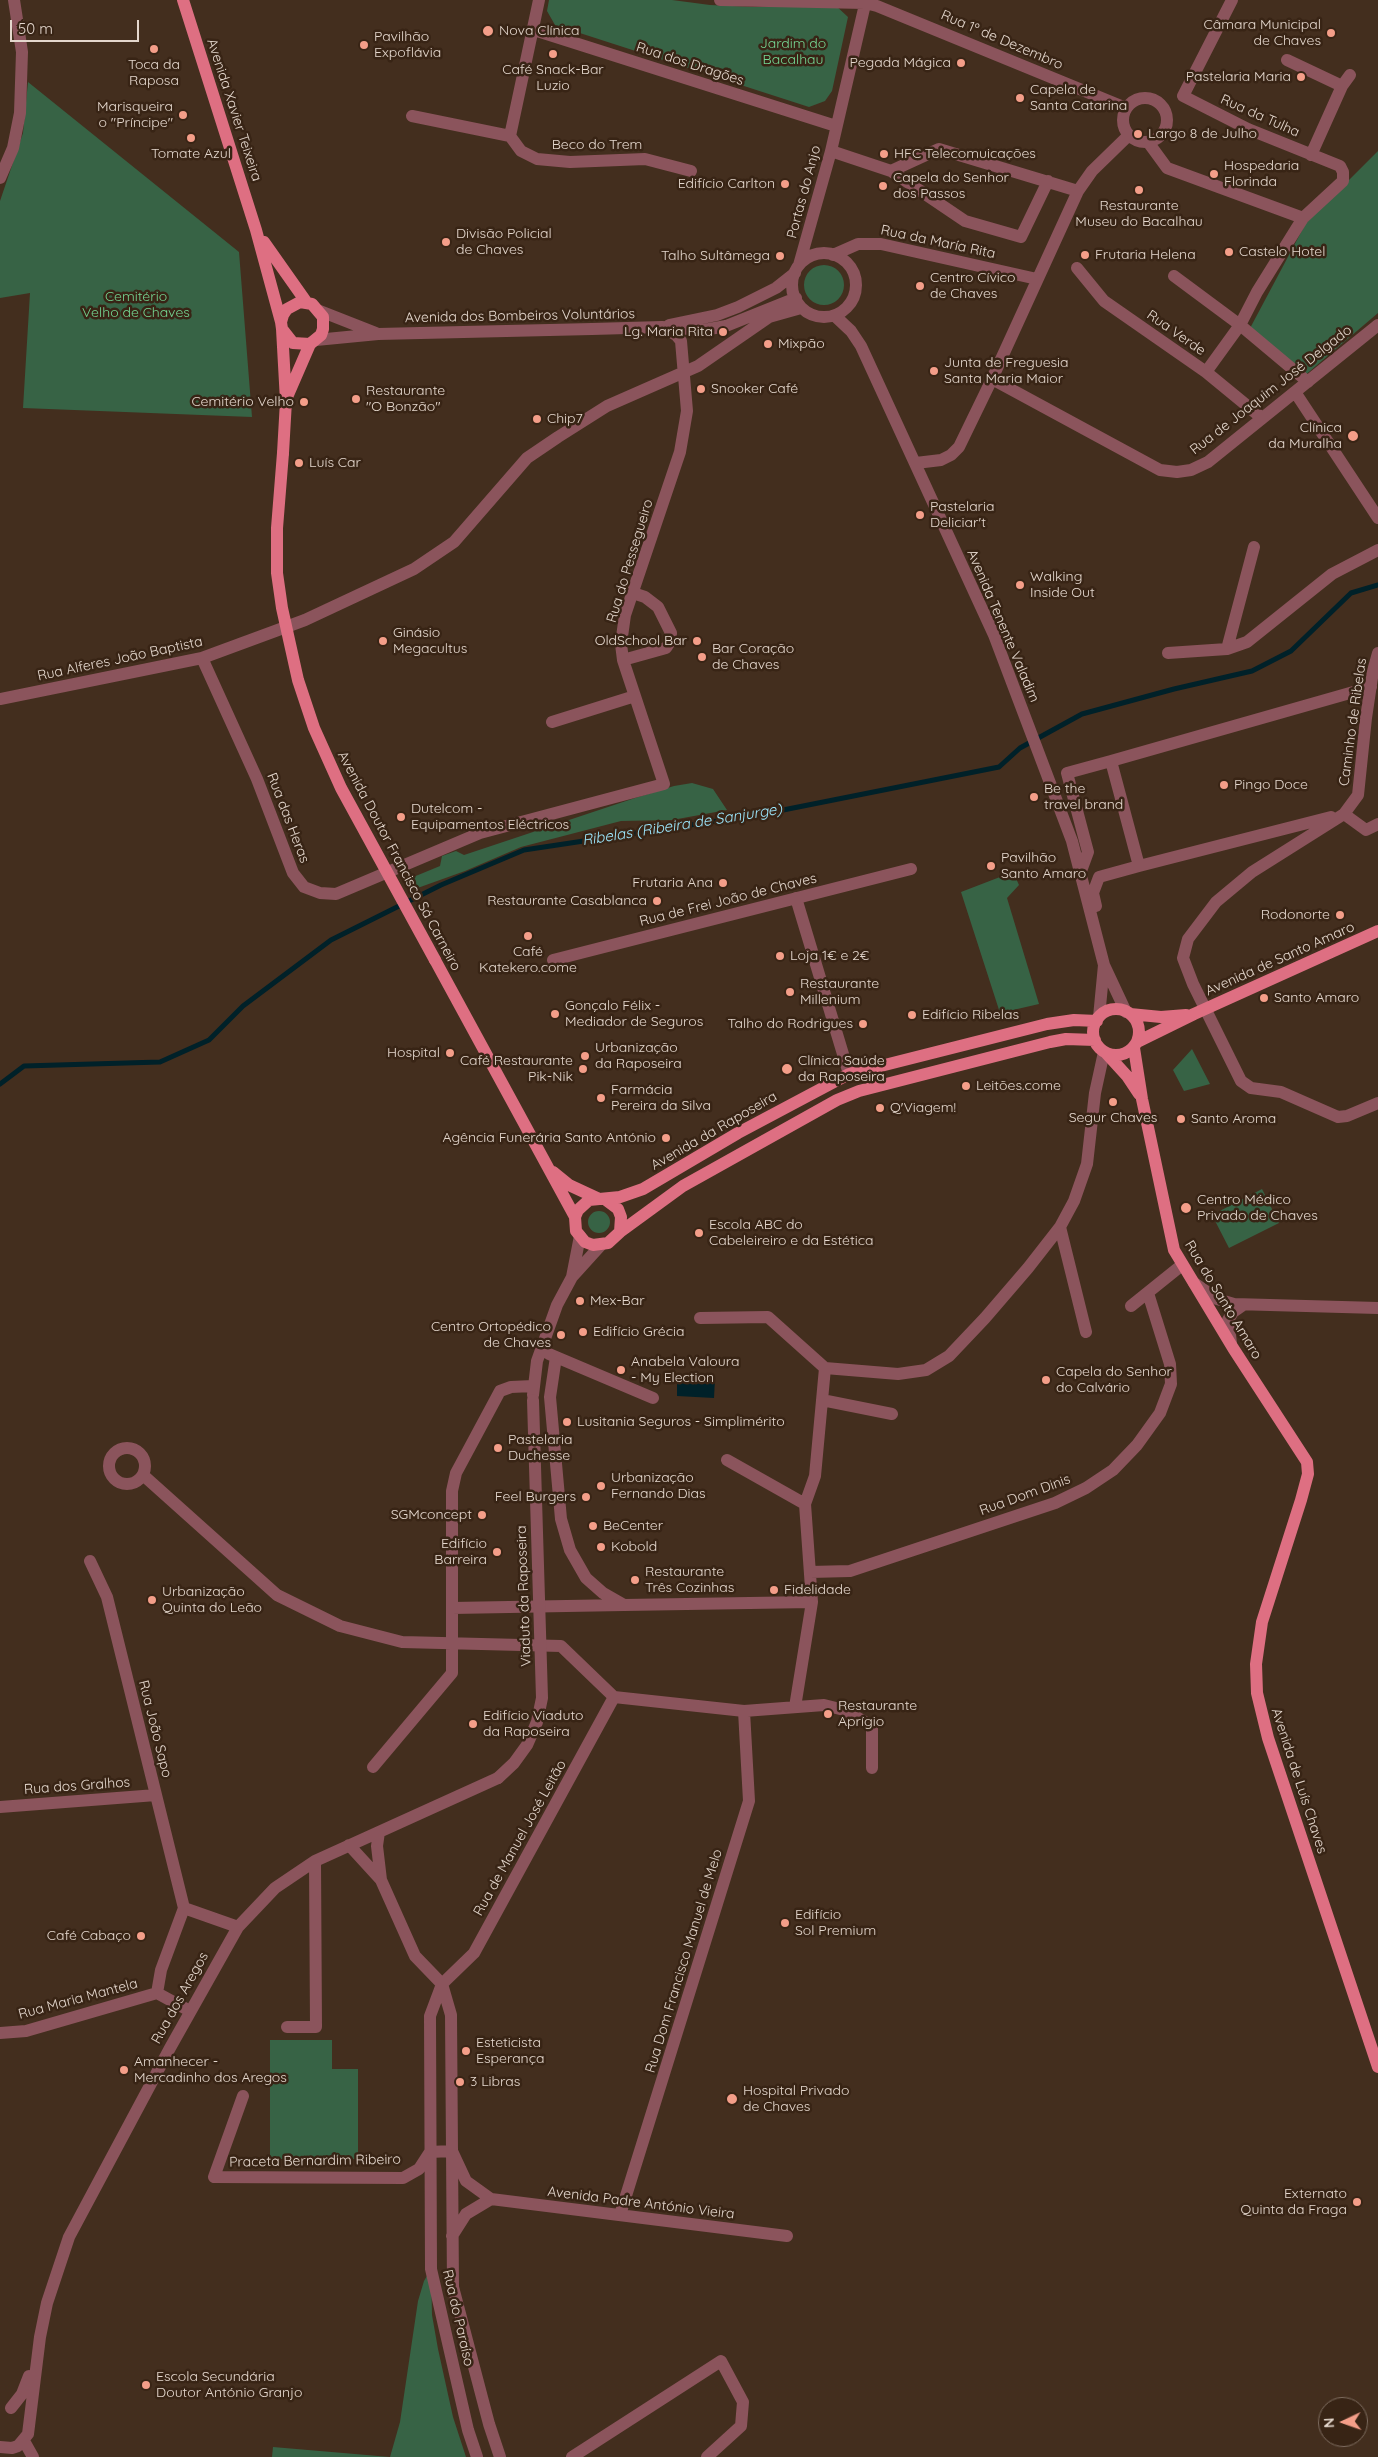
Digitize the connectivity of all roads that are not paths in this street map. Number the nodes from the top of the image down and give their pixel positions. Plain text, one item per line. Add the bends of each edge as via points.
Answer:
1 (14, 0) edge
2 (183, 0) edge
3 (539, 0) edge
4 (720, 0) edge
5 (1232, 0) edge
6 (783, 1) edge
7 (865, 2) edge
8 (534, 30) junction
9 (1287, 60) dead end
10 (1350, 75) dead end
11 (1342, 86) junction
12 (1183, 96) junction
13 (1162, 104) junction
14 (1126, 108) junction
15 (412, 116) dead end
16 (836, 126) junction
17 (1129, 135) junction
18 (510, 136) junction
19 (1148, 142) junction
20 (831, 151) junction
21 (1311, 155) junction
22 (691, 171) dead end
23 (891, 171) junction
24 (0, 178) edge
25 (1048, 181) junction
26 (1078, 191) junction
27 (1303, 218) junction
28 (256, 230) junction
29 (833, 255) junction
30 (1077, 268) dead end
31 (797, 269) junction
32 (1174, 276) dead end
33 (1037, 278) junction
34 (307, 303) junction
35 (798, 303) junction
36 (320, 311) junction
37 (835, 316) junction
38 (282, 325) junction
39 (1240, 325) junction
40 (1378, 325) edge
41 (662, 327) junction
42 (378, 334) junction
43 (313, 342) junction
44 (1206, 372) junction
45 (685, 373) junction
46 (992, 379) junction
47 (1308, 382) junction
48 (1295, 392) junction
49 (286, 401) junction
50 (1262, 418) junction
51 (916, 463) junction
52 (1378, 518) edge
53 (1254, 547) dead end
54 (1378, 550) edge
55 (633, 593) junction
56 (1227, 649) junction
57 (1168, 653) dead end
58 (1378, 653) edge
59 (202, 658) junction
60 (623, 660) junction
61 (1371, 687) junction
62 (635, 696) junction
63 (0, 699) edge
64 (552, 722) dead end
65 (1111, 761) junction
66 (664, 784) joint
67 (1344, 814) junction
68 (1378, 824) edge
69 (1139, 866) junction
70 (910, 869) dead end
71 (1081, 872) junction
72 (796, 898) junction
73 (1378, 931) edge
74 (1099, 945) junction
75 (553, 960) dead end
76 (1104, 964) junction
77 (1199, 1011) junction
78 (1128, 1013) junction
79 (1098, 1019) junction
80 (1095, 1040) junction
81 (1136, 1045) junction
82 (1105, 1053) junction
83 (849, 1074) junction
84 (1142, 1099) junction
85 (1378, 1103) edge
86 (548, 1168) junction
87 (602, 1199) junction
88 (575, 1217) junction
89 (1060, 1227) junction
90 (620, 1232) junction
91 (580, 1236) junction
92 (601, 1245) junction
93 (1182, 1266) junction
94 (572, 1277) junction
95 (1194, 1283) junction
96 (1148, 1293) junction
97 (1243, 1305) junction
98 (1131, 1306) dead end
99 (1378, 1308) edge
100 (700, 1318) dead end
101 (1086, 1332) dead end
102 (1233, 1348) junction
103 (540, 1350) junction
104 (556, 1357) junction
105 (825, 1368) junction
106 (533, 1386) junction
107 (653, 1398) dead end
108 (822, 1400) junction
109 (892, 1414) dead end
110 (727, 1460) dead end
111 (143, 1475) dead end
112 (1301, 1500) joint
113 (805, 1504) junction
114 (90, 1561) dead end
115 (810, 1572) junction
116 (812, 1602) junction
117 (624, 1605) junction
118 (452, 1608) junction
119 (452, 1642) junction
120 (614, 1697) junction
121 (794, 1707) junction
122 (744, 1711) junction
123 (374, 1767) dead end
124 (872, 1768) dead end
125 (156, 1795) junction
126 (0, 1807) edge
127 (379, 1832) junction
128 (364, 1839) junction
129 (377, 1846) junction
130 (354, 1850) junction
131 (315, 1861) junction
132 (381, 1880) junction
133 (184, 1908) junction
134 (238, 1927) junction
135 (442, 1984) junction
136 (157, 1993) junction
137 (190, 2011) junction
138 (287, 2027) dead end
139 (0, 2033) edge
140 (1378, 2067) edge
141 (242, 2096) dead end
142 (452, 2151) junction
143 (430, 2152) junction
144 (491, 2199) junction
145 (620, 2215) junction
146 (452, 2236) junction
147 (787, 2236) dead end
148 (35, 2362) junction
149 (5, 2409) edge
150 (28, 2424) junction
151 (489, 2424) junction
152 (468, 2430) junction
153 (24, 2441) junction
154 (2, 2449) edge
155 (33, 2457) edge
156 (477, 2457) edge
157 (500, 2457) edge
158 (572, 2457) edge
159 (707, 2457) edge

1 - 24 street via 22,52 20,112 13,148
2 - 28 main road, Avenida Xavier Teixeira
3 - 8 street
4 - 6 street, Rua 1º de Dezembro
5 - 12 street
6 - 7 street, Rua 1º de Dezembro
7 - 14 street, Rua 1º de Dezembro via 892,10
7 - 16 street, Portas do Anjo
8 - 16 street, Rua dos Dragões
8 - 18 street
9 - 11 street
10 - 11 street
11 - 21 street
12 - 13 street
12 - 21 street, Rua da Tulha via 1248,129
13 - 14 street via 1143,97
13 - 19 street via 1168,124 1161,136
14 - 17 street via 1123,122
15 - 18 street
16 - 20 street, Portas do Anjo
17 - 19 street
17 - 26 street
18 - 22 street, Beco do Trem via 522,151 537,159 570,162 645,159
19 - 27 street via 1166,168
20 - 23 street
20 - 31 street, Portas do Anjo
21 - 27 street, Rua da Tulha via 1340,166 1343,181
23 - 25 street via 939,149
23 - 25 street via 965,220 1020,237
25 - 26 street
26 - 33 street
27 - 39 street
28 - 34 main road, Avenida Xavier Teixeira
28 - 38 main road, Avenida Xavier Teixeira
29 - 31 street via 815,255
29 - 33 street, Rua da María Rita via 858,244 881,244
29 - 37 street via 850,266 856,284 851,304
30 - 44 street, Rua Verde via 1104,301
31 - 35 street via 792,282
31 - 41 street, Avenida dos Bombeiros Voluntários via 776,288 738,307
32 - 39 street
33 - 46 street
34 - 36 main road
34 - 38 main road via 300,302 287,309
35 - 37 street via 817,317
35 - 41 street, Avenida dos Bombeiros Voluntários via 719,328 696,331
35 - 45 street, Rua Alferes João Baptista via 769,317
36 - 42 street, Avenida dos Bombeiros Voluntários
36 - 43 main road via 323,329
37 - 51 street, Avenida Tenente Valadim via 861,346
38 - 43 main road via 293,343 304,345
38 - 49 main road, Avenida Doutor Francisco Sá Carneiro
39 - 44 street
39 - 47 street
40 - 47 street, Rua de Joaquim José Delgado
41 - 42 street, Avenida dos Bombeiros Voluntários
41 - 45 street, Rua do Pessegueiro via 680,341
42 - 43 street, Avenida dos Bombeiros Voluntários
43 - 49 main road, Avenida Doutor Francisco Sá Carneiro
44 - 50 street, Rua Verde
45 - 55 street, Rua do Pessegueiro via 688,406 682,445
45 - 59 street, Rua Alferes João Baptista via 600,410 527,458 454,542 414,569 305,620
46 - 50 street, Rua de Joaquim José Delgado via 1160,470 1191,470 1208,462
46 - 51 street via 956,451 941,460
47 - 48 street, Rua de Joaquim José Delgado
48 - 50 street, Rua de Joaquim José Delgado
48 - 52 street
49 - 86 main road, Avenida Doutor Francisco Sá Carneiro, bridge via 277,536 278,573 298,680 314,728 340,788
51 - 71 street, Avenida Tenente Valadim via 980,602
53 - 56 street
54 - 56 street via 1332,574 1247,642
55 - 60 street, Rua do Pessegueiro via 625,615 621,644
55 - 60 street via 645,596 658,607 671,633 670,642 666,648
56 - 57 street
58 - 61 street, Caminho de Ribelas
59 - 63 street, Rua Alferes João Baptista
59 - 66 street, Rua das Heras via 257,778 293,873 304,887 320,893 336,894 480,833
60 - 62 street, Rua do Pessegueiro
61 - 65 street
61 - 67 street, Caminho de Ribelas via 1358,794
62 - 64 street
62 - 66 street, Rua do Pessegueiro
65 - 69 street
65 - 71 street via 1067,773 1088,852
67 - 68 street via 1366,830
67 - 69 street
67 - 77 street, Caminho de Ribelas via 1252,872 1216,902 1188,939 1185,964
69 - 74 street via 1099,877 1093,893 1102,930
70 - 72 street, Rua de Frei João de Chaves
71 - 74 street, Avenida Tenente Valadim
72 - 75 street, Rua de Frei João de Chaves
72 - 83 street
73 - 77 main road, Avenida de Santo Amaro
74 - 76 street, Avenida Tenente Valadim
76 - 78 street, Avenida Tenente Valadim
76 - 79 street, Avenida Tenente Valadim
77 - 78 main road, Avenida de Santo Amaro via 1161,1017
77 - 81 main road, Avenida de Santo Amaro
77 - 85 street, Caminho de Ribelas via 1241,1081 1251,1088 1281,1092 1338,1117
78 - 79 main road via 1112,1010
78 - 81 main road via 1139,1027
79 - 80 main road via 1093,1034
79 - 83 main road, Avenida da Raposeira via 1047,1024
80 - 82 main road
80 - 90 main road via 1050,1042 859,1090 683,1186
81 - 82 main road via 1121,1055
81 - 84 main road, Rua do Santo Amaro
82 - 84 main road, Rua do Santo Amaro via 1127,1076
82 - 89 street via 1095,1092 1084,1174
83 - 87 main road, Avenida da Raposeira via 738,1133 643,1189
84 - 93 main road, Rua do Santo Amaro via 1169,1232
86 - 87 main road, Avenida Doutor Francisco Sá Carneiro via 569,1185
86 - 88 main road, Avenida Doutor Francisco Sá Carneiro
87 - 88 main road, Avenida da Raposeira via 583,1204
87 - 90 main road via 618,1209
88 - 91 main road
89 - 101 street
89 - 105 street via 949,1356 926,1370 898,1374
90 - 92 main road via 615,1239
91 - 92 main road via 592,1245
91 - 94 street
92 - 94 street
93 - 95 main road, Rua do Santo Amaro
93 - 96 street
94 - 103 street via 551,1317
95 - 97 street via 1217,1299
95 - 102 main road, Rua do Santo Amaro
96 - 98 street
96 - 115 street, Rua Dom Dinis via 1170,1364 1170,1384 1160,1413 1137,1445 1113,1470 1086,1488 1036,1509 850,1571
97 - 99 street
97 - 102 street via 1228,1320
100 - 105 street via 768,1317
102 - 112 main road, Rua do Santo Amaro via 1305,1456 1308,1474
103 - 104 street
103 - 106 street
104 - 107 street
104 - 117 street via 550,1397 561,1519 570,1550 586,1578
105 - 108 street
106 - 118 street via 511,1386 500,1391 456,1473 452,1491
106 - 127 street, Viaduto da Raposeira, bridge via 542,1698 537,1722 514,1764 498,1778
108 - 109 street
108 - 113 street via 815,1476
110 - 113 street
111 - 119 street via 277,1595 340,1626 402,1642
112 - 140 main road, Avenida de Luís Chaves via 1262,1622 1257,1649 1259,1705
113 - 115 street
114 - 125 street, Rua João Sapo via 107,1597
115 - 116 street
116 - 117 street
116 - 121 street
117 - 118 street
118 - 119 street
119 - 120 street via 562,1646
119 - 123 street via 452,1673
120 - 122 street
120 - 135 street, Rua de Manuel José Leitão via 474,1953
121 - 122 street
121 - 124 street via 824,1705 844,1710 872,1726
122 - 145 street, Rua Dom Francisco Manuel de Melo via 749,1802
125 - 126 street, Rua dos Gralhos
125 - 133 street, Rua João Sapo
127 - 128 street
127 - 129 street, Rua do Paraíso
128 - 129 street
128 - 130 street
129 - 132 street, Rua do Paraíso
130 - 131 street, Rua dos Aregos
130 - 132 street, Rua do Paraíso
131 - 134 street, Rua dos Aregos via 275,1888
131 - 138 street via 316,2027
132 - 135 street, Rua do Paraíso via 415,1956
133 - 134 street
133 - 136 street via 161,1970
134 - 137 street, Rua dos Aregos
135 - 142 street, Rua do Paraíso via 451,2015
135 - 143 street, Rua do Paraíso via 430,2016
136 - 137 street, Rua Maria Mantela
136 - 139 street, Rua Maria Mantela via 26,2030
137 - 148 street, Rua dos Aregos via 69,2237 47,2303
141 - 143 street, Praceta Bernardim Ribeiro via 214,2177 403,2178 420,2169
142 - 143 street
142 - 144 street via 466,2181
142 - 146 street, Rua do Paraíso
143 - 152 street, Rua do Paraíso via 431,2269
144 - 145 street, Avenida Padre António Vieira
144 - 146 street via 466,2214
145 - 147 street, Avenida Padre António Vieira
146 - 151 street, Rua do Paraíso via 453,2287
148 - 149 street via 22,2394
148 - 150 street
149 - 150 street via 22,2413
150 - 153 street
151 - 152 street
151 - 157 street, Rua do Paraíso
152 - 156 street, Rua do Paraíso
153 - 154 street via 18,2446
153 - 155 street
158 - 159 street via 721,2361 743,2402 741,2426

